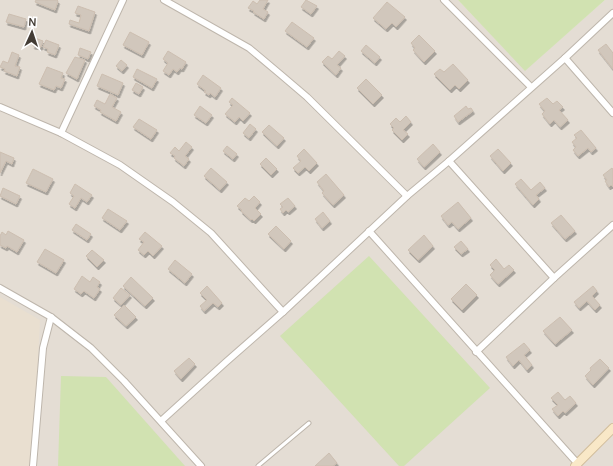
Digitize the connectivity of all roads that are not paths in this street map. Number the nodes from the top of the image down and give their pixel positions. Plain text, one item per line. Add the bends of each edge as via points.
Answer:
1 (123, 0) edge
2 (164, 0) edge
3 (444, 0) edge
4 (613, 13) edge
5 (565, 58) junction
6 (531, 87) junction
7 (0, 106) edge
8 (613, 113) edge
9 (61, 133) junction
10 (449, 161) junction
11 (407, 196) junction
12 (613, 225) edge
13 (369, 231) junction
14 (554, 278) junction
15 (0, 288) edge
16 (283, 312) junction
17 (51, 317) junction
18 (476, 352) junction
19 (161, 421) junction
20 (309, 423) dead end
21 (613, 428) edge
22 (576, 465) edge
23 (33, 466) edge
24 (201, 466) edge
25 (258, 466) edge

1 - 9 street
2 - 11 street via 249,48 307,97
3 - 6 street
4 - 5 street
5 - 6 street
5 - 8 street
6 - 10 street
7 - 9 street
9 - 16 street via 120,165 173,202 216,238
10 - 11 street
10 - 14 street
11 - 13 street
12 - 14 street
13 - 16 street
13 - 18 street
14 - 18 street
15 - 17 street
16 - 19 street
17 - 19 street via 91,348
17 - 23 street via 43,348
18 - 22 street
19 - 24 street
20 - 25 lane
21 - 22 street

